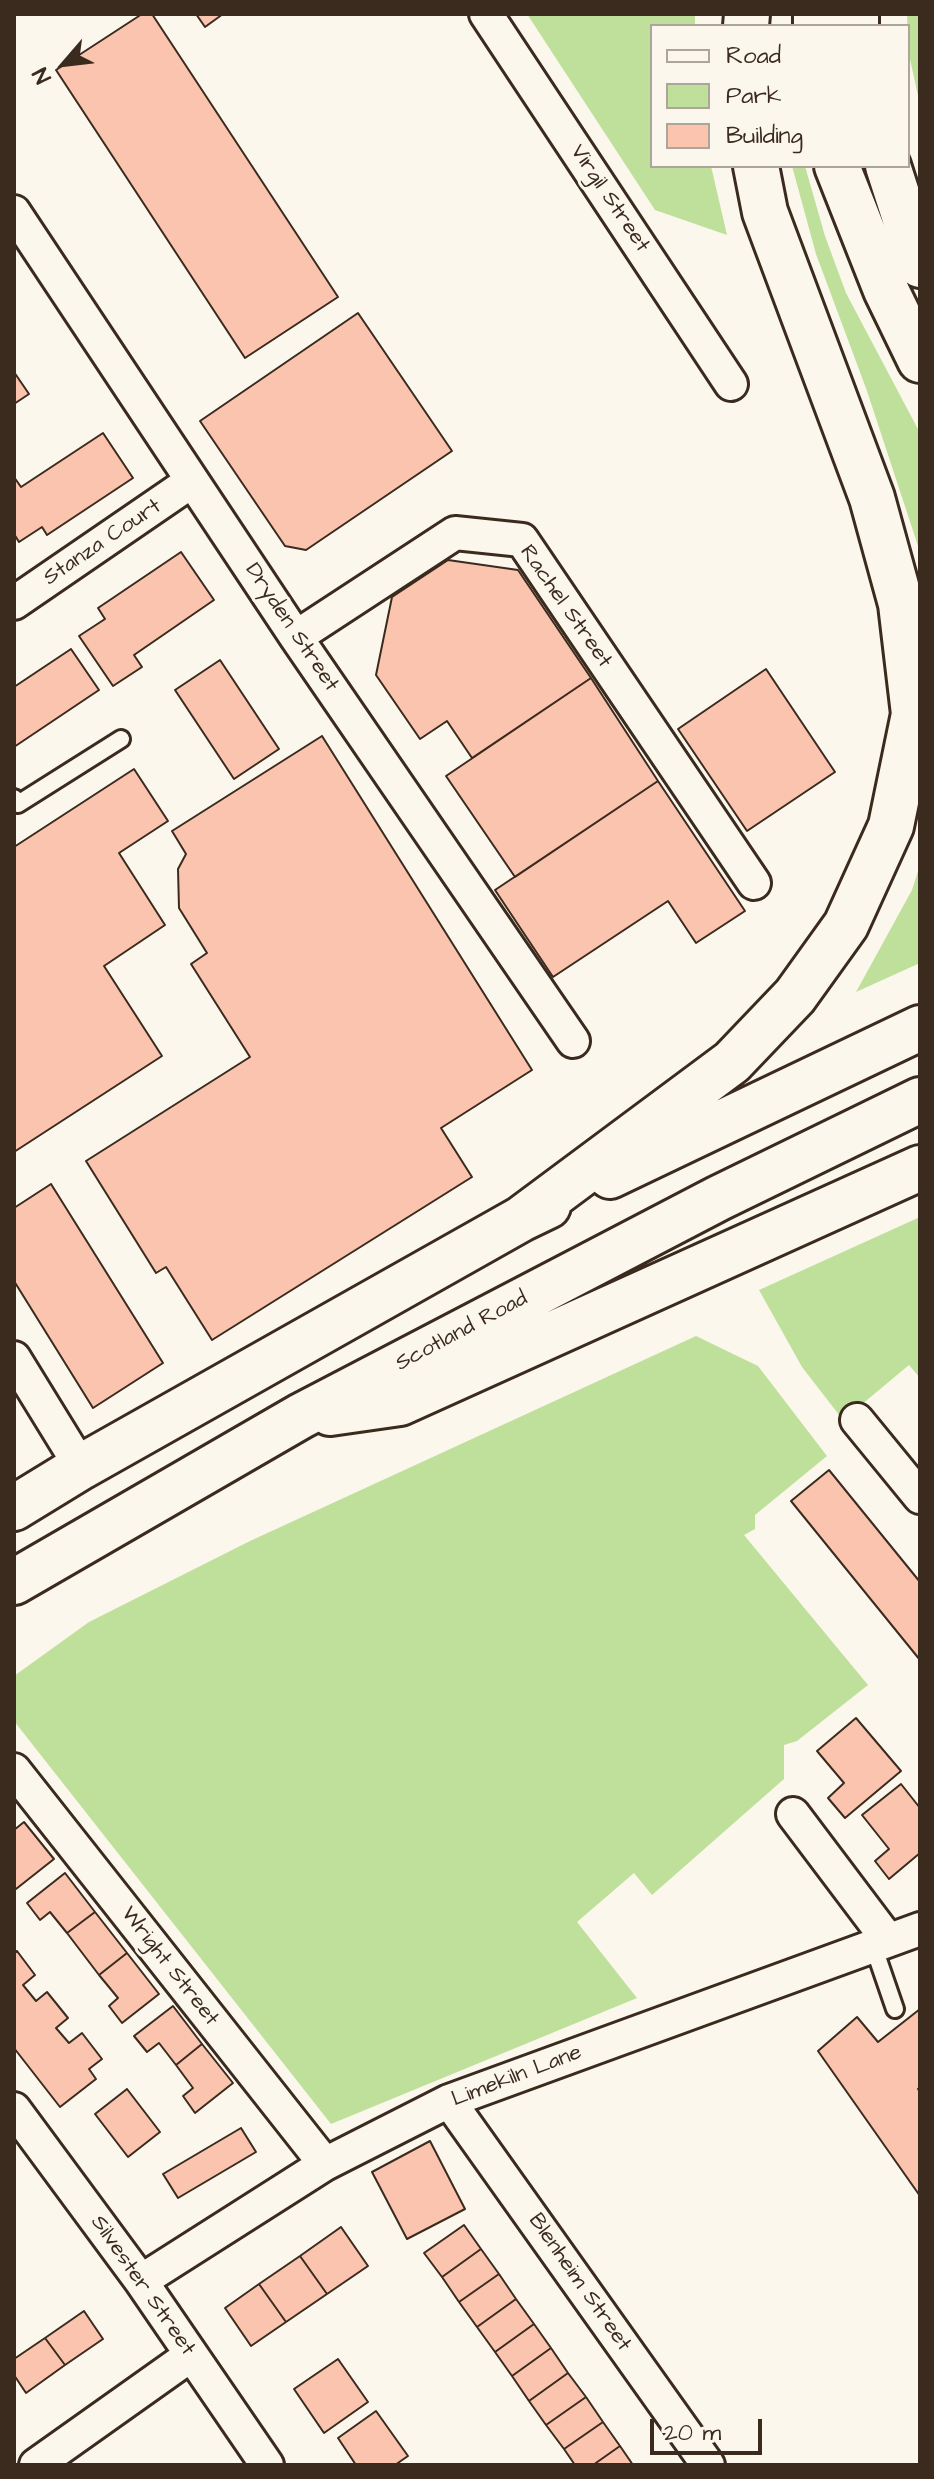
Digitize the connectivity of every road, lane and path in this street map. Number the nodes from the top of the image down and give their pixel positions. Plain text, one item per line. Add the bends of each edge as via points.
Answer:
1 (486, 14) edge
2 (756, 168) edge
3 (838, 168) edge
4 (889, 168) edge
5 (14, 212) edge
6 (920, 265) edge
7 (920, 360) edge
8 (731, 384) dead end
9 (192, 481) junction
10 (14, 603) edge
11 (296, 637) junction
12 (121, 739) dead end
13 (15, 803) edge
14 (754, 883) dead end
15 (920, 1028) edge
16 (573, 1041) dead end
17 (920, 1100) edge
18 (920, 1168) edge
19 (521, 1219) junction
20 (14, 1358) edge
21 (301, 1416) junction
22 (857, 1420) dead end
23 (81, 1467) junction
24 (920, 1497) edge
25 (14, 1508) edge
26 (14, 1582) edge
27 (14, 1770) edge
28 (793, 1814) dead end
29 (920, 1929) edge
30 (881, 1942) junction
31 (895, 2009) dead end
32 (449, 2101) junction
33 (14, 2109) edge
34 (325, 2164) junction
35 (141, 2281) junction
36 (191, 2355) junction
37 (36, 2465) edge
38 (267, 2465) edge
39 (708, 2465) edge

1 - 8 street, Virgil Street
2 - 19 highway via 765,212 872,498 901,604 914,714 891,826 846,925 795,996 732,1062
3 - 7 highway
4 - 6 highway
5 - 9 street, Dryden Street
9 - 10 street, Stanza Court
9 - 11 street, Dryden Street
11 - 14 street, Rachel Street via 455,533 522,540
11 - 16 street, Dryden Street
12 - 13 lane
15 - 19 highway
17 - 21 highway, Scotland Road via 719,1198
18 - 21 highway via 400,1403
19 - 23 highway
20 - 23 street
21 - 26 highway, Scotland Road
22 - 24 street
23 - 25 highway
27 - 34 street, Wright Street
28 - 30 street
29 - 30 street, Limekiln Lane
30 - 31 lane
30 - 32 street, Limekiln Lane
32 - 34 street, Limekiln Lane
32 - 39 street, Blenheim Street
33 - 35 street, Silvester Street
34 - 35 street, Limekiln Lane
35 - 36 street, Silvester Street
36 - 37 street
36 - 38 street, Silvester Street

